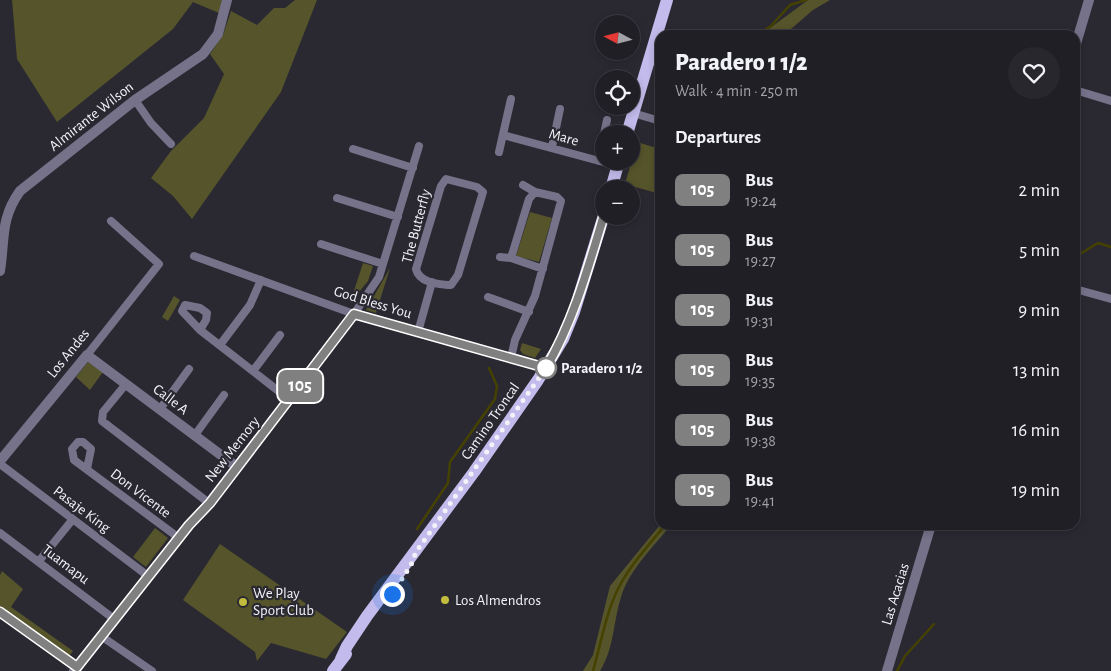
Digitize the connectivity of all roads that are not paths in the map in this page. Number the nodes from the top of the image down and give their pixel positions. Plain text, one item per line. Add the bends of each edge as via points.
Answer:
1 (666, 0) edge
2 (1089, 0) edge
3 (228, 1) edge
4 (657, 30) edge
5 (1080, 30) edge
6 (655, 38) edge
7 (640, 90) edge
8 (1080, 92) edge
9 (511, 98) dead end
10 (135, 100) junction
11 (1111, 101) edge
12 (560, 110) dead end
13 (636, 115) edge
14 (607, 120) dead end
15 (655, 121) edge
16 (606, 125) edge
17 (503, 135) junction
18 (171, 144) dead end
19 (419, 146) dead end
20 (552, 147) junction
21 (353, 149) dead end
22 (499, 152) dead end
23 (595, 160) edge
24 (413, 168) junction
25 (523, 185) dead end
26 (535, 192) junction
27 (337, 198) dead end
28 (398, 217) junction
29 (112, 221) dead end
30 (601, 225) edge
31 (321, 244) dead end
32 (194, 256) dead end
33 (500, 257) dead end
34 (511, 258) junction
35 (383, 264) junction
36 (543, 269) junction
37 (0, 271) edge
38 (261, 280) junction
39 (432, 282) junction
40 (1080, 290) edge
41 (488, 297) dead end
42 (1111, 299) edge
43 (529, 312) junction
44 (354, 314) junction
45 (200, 330) dead end
46 (418, 332) junction
47 (280, 334) dead end
48 (220, 345) junction
49 (87, 354) junction
50 (512, 358) junction
51 (546, 368) junction
52 (189, 369) dead end
53 (253, 371) junction
54 (126, 384) junction
55 (224, 396) dead end
56 (290, 400) junction
57 (160, 409) junction
58 (195, 435) junction
59 (0, 462) edge
60 (237, 467) junction
61 (88, 470) dead end
62 (210, 503) junction
63 (73, 519) junction
64 (930, 530) edge
65 (0, 533) edge
66 (179, 538) junction
67 (39, 561) junction
68 (148, 576) junction
69 (0, 612) edge
70 (114, 619) junction
71 (102, 636) junction
72 (75, 669) edge
73 (152, 671) edge
74 (333, 671) edge
75 (887, 671) edge

1 - 4 main road
2 - 5 street
3 - 10 street, Almirante Wilson via 218,34 203,54
6 - 7 main road
8 - 11 street
9 - 17 street
10 - 18 street
10 - 37 street, Almirante Wilson via 10,202 2,226
12 - 20 street
13 - 15 street
14 - 16 street
17 - 20 street, Mare
17 - 22 street
19 - 24 street, New Memory
20 - 23 street, Mare
21 - 24 street
24 - 28 street, New Memory
25 - 26 street
26 - 34 street via 529,199
26 - 36 street via 561,201
27 - 28 street
28 - 35 street, New Memory
29 - 49 street, Los Andes via 159,264
30 - 51 main road, Camino Troncal via 574,312
31 - 35 street
32 - 38 street, God Bless You
33 - 34 street
34 - 36 street
35 - 44 street, New Memory via 373,287
36 - 43 street
38 - 44 street, God Bless You
38 - 48 street via 250,305
39 - 39 street, The Butterfly via 451,285 458,275 483,197 483,192 477,187 448,179 442,182 416,269 418,274
39 - 46 street
40 - 42 street
41 - 43 street
43 - 50 street via 515,340
44 - 46 street, God Bless You
44 - 56 street, New Memory
45 - 48 street
46 - 50 street, God Bless You
47 - 53 street
48 - 53 street
49 - 54 street, Calle A
49 - 59 street, Los Andes
50 - 51 street, God Bless You
51 - 74 main road, Camino Troncal via 367,616
52 - 57 street
53 - 56 street
54 - 57 street, Calle A
54 - 62 street via 103,412 102,421
55 - 58 street
56 - 60 street, New Memory
57 - 58 street, Calle A
58 - 60 street, Calle A
59 - 63 street, Pasaje King
60 - 62 street, New Memory
61 - 66 street, Don Vicente
62 - 66 street, New Memory
63 - 67 street
63 - 68 street, Pasaje King
64 - 75 street, Las Acacias
65 - 67 street, Tuamapu
66 - 68 street, New Memory
67 - 70 street, Tuamapu
68 - 70 street, New Memory
69 - 72 street
70 - 71 street, New Memory
71 - 72 street, New Memory
71 - 73 street

